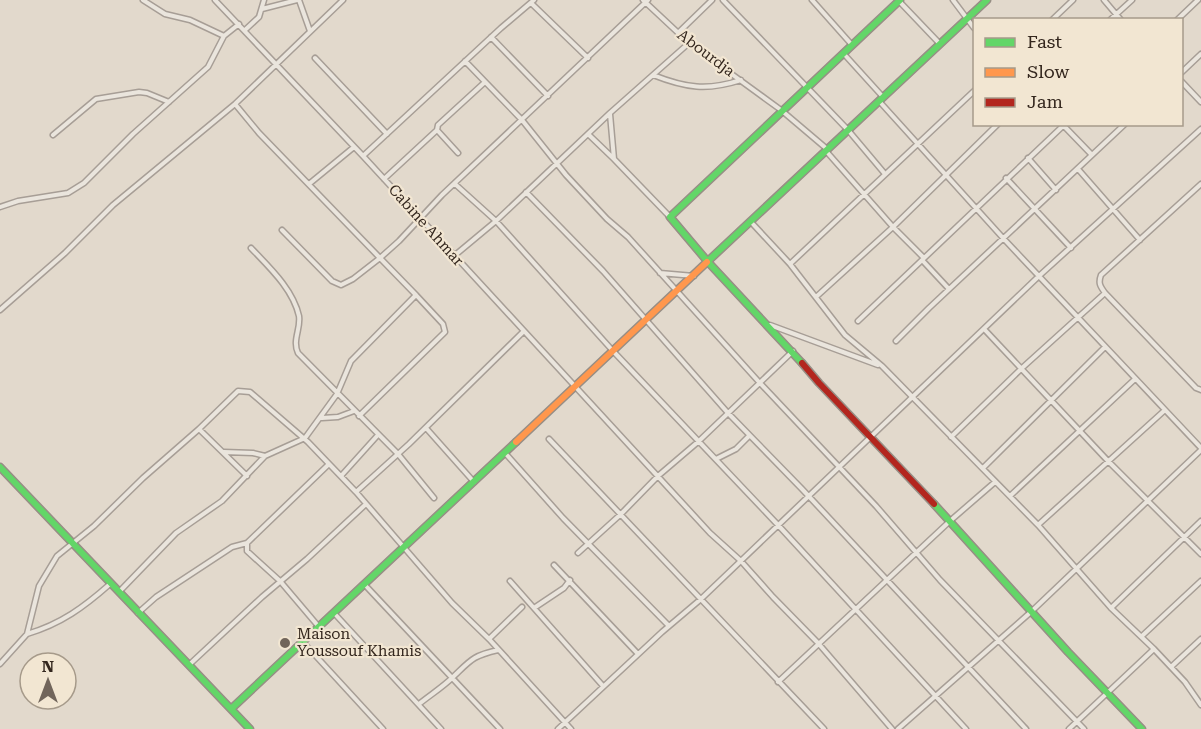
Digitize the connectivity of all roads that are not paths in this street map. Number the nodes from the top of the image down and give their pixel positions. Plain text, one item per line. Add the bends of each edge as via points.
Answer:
1 (142, 0) edge
2 (215, 0) edge
3 (264, 0) edge
4 (298, 0) edge
5 (343, 0) edge
6 (712, 0) edge
7 (723, 0) edge
8 (812, 0) edge
9 (899, 0) edge
10 (953, 0) edge
11 (987, 0) edge
12 (1073, 0) edge
13 (1104, 0) edge
14 (1132, 0) edge
15 (1198, 0) edge
16 (533, 1) edge
17 (646, 1) edge
18 (262, 9) junction
19 (1116, 14) junction
20 (1054, 18) edge
21 (1112, 18) edge
22 (1119, 18) edge
23 (1179, 18) edge
24 (966, 19) junction
25 (239, 24) junction
26 (973, 26) edge
27 (245, 30) junction
28 (310, 31) junction
29 (678, 33) junction
30 (224, 36) junction
31 (491, 37) junction
32 (690, 43) junction
33 (940, 44) junction
34 (852, 45) junction
35 (843, 53) junction
36 (1201, 54) edge
37 (315, 58) dead end
38 (588, 58) junction
39 (465, 61) junction
40 (276, 64) junction
41 (1183, 71) edge
42 (653, 75) junction
43 (742, 80) junction
44 (485, 82) junction
45 (1183, 83) edge
46 (806, 88) junction
47 (973, 93) edge
48 (548, 96) junction
49 (881, 99) junction
50 (169, 102) junction
51 (1201, 102) edge
52 (235, 104) junction
53 (781, 110) junction
54 (610, 113) junction
55 (522, 120) junction
56 (997, 126) edge
57 (1063, 126) edge
58 (1065, 126) edge
59 (1123, 126) edge
60 (1201, 129) edge
61 (437, 130) junction
62 (848, 130) junction
63 (387, 134) junction
64 (588, 134) junction
65 (53, 135) dead end
66 (917, 144) junction
67 (354, 147) junction
68 (826, 150) junction
69 (458, 153) dead end
70 (1092, 155) junction
71 (363, 156) junction
72 (1028, 158) junction
73 (614, 159) junction
74 (556, 164) junction
75 (1078, 169) junction
76 (885, 174) junction
77 (946, 175) junction
78 (1006, 178) junction
79 (384, 179) junction
80 (309, 184) junction
81 (455, 184) junction
82 (1201, 184) edge
83 (1056, 190) junction
84 (526, 192) junction
85 (863, 194) junction
86 (0, 207) edge
87 (975, 208) junction
88 (1035, 209) junction
89 (1113, 210) junction
90 (670, 216) junction
91 (419, 219) junction
92 (496, 221) junction
93 (751, 222) junction
94 (893, 227) junction
95 (282, 230) dead end
96 (1003, 238) junction
97 (1140, 240) junction
98 (251, 248) dead end
99 (1071, 248) junction
100 (454, 256) junction
101 (380, 258) junction
102 (923, 259) junction
103 (708, 262) junction
104 (790, 264) junction
105 (659, 273) junction
106 (694, 276) junction
107 (1039, 276) junction
108 (949, 289) junction
109 (676, 292) junction
110 (1105, 293) junction
111 (416, 295) junction
112 (816, 297) junction
113 (0, 310) edge
114 (1077, 317) junction
115 (761, 319) junction
116 (645, 321) junction
117 (858, 321) dead end
118 (985, 329) junction
119 (523, 332) junction
120 (896, 340) dead end
121 (1105, 347) junction
122 (613, 351) junction
123 (793, 351) junction
124 (882, 366) junction
125 (1022, 368) junction
126 (1134, 379) junction
127 (759, 382) junction
128 (576, 386) junction
129 (1201, 390) edge
130 (337, 394) junction
131 (913, 398) junction
132 (1051, 399) junction
133 (1165, 410) junction
134 (354, 411) junction
135 (728, 413) junction
136 (358, 416) junction
137 (321, 418) junction
138 (426, 428) junction
139 (199, 429) junction
140 (1079, 429) junction
141 (377, 436) dead end
142 (749, 436) junction
143 (871, 437) junction
144 (951, 437) junction
145 (305, 438) junction
146 (549, 439) dead end
147 (699, 441) junction
148 (1201, 449) edge
149 (223, 453) junction
150 (505, 453) junction
151 (398, 454) junction
152 (265, 456) junction
153 (716, 459) junction
154 (1108, 460) junction
155 (330, 464) junction
156 (0, 467) edge
157 (840, 468) junction
158 (983, 468) junction
159 (247, 476) junction
160 (341, 476) junction
161 (658, 476) junction
162 (474, 482) junction
163 (995, 482) junction
164 (356, 492) junction
165 (1010, 496) junction
166 (808, 497) junction
167 (434, 498) dead end
168 (1147, 500) junction
169 (366, 504) junction
170 (621, 514) junction
171 (950, 520) junction
172 (1201, 521) edge
173 (778, 525) junction
174 (1038, 525) junction
175 (1184, 537) junction
176 (247, 543) junction
177 (72, 544) junction
178 (588, 544) junction
179 (404, 548) junction
180 (578, 553) dead end
181 (916, 553) junction
182 (1201, 554) edge
183 (741, 561) junction
184 (554, 565) dead end
185 (1077, 568) junction
186 (570, 580) junction
187 (280, 581) junction
188 (510, 581) dead end
189 (887, 581) junction
190 (1201, 581) edge
191 (110, 584) junction
192 (365, 585) junction
193 (118, 593) junction
194 (701, 598) junction
195 (522, 607) dead end
196 (534, 608) junction
197 (1111, 608) junction
198 (855, 610) junction
199 (1032, 611) junction
200 (138, 613) junction
201 (334, 613) junction
202 (669, 626) junction
203 (319, 627) junction
204 (662, 632) junction
205 (27, 634) junction
206 (1142, 636) junction
207 (489, 639) junction
208 (1201, 639) edge
209 (999, 640) junction
210 (303, 642) junction
211 (818, 643) junction
212 (1154, 648) junction
213 (498, 650) junction
214 (638, 654) junction
215 (0, 664) edge
216 (190, 664) junction
217 (968, 667) junction
218 (1171, 667) junction
219 (453, 678) junction
220 (778, 682) junction
221 (603, 686) junction
222 (1107, 693) junction
223 (935, 696) junction
224 (1199, 698) edge
225 (419, 704) junction
226 (1201, 705) edge
227 (231, 709) junction
228 (565, 722) junction
229 (1077, 722) junction
230 (250, 729) edge
231 (384, 729) edge
232 (441, 729) edge
233 (500, 729) edge
234 (558, 729) edge
235 (571, 729) edge
236 (824, 729) edge
237 (892, 729) edge
238 (898, 729) edge
239 (966, 729) edge
240 (1026, 729) edge
241 (1070, 729) edge
242 (1084, 729) edge
243 (1142, 729) edge

1 - 30 street via 165,14 190,20
2 - 25 street, Cabine Ahmar
3 - 18 street
4 - 18 street
4 - 28 street
5 - 28 street
6 - 29 street
7 - 46 street
8 - 34 street
9 - 33 street
9 - 34 street
10 - 24 street
11 - 24 street
12 - 20 street
13 - 19 street
14 - 19 street
15 - 23 street
16 - 31 street
16 - 38 street
17 - 29 street, Abourdja
17 - 38 street
18 - 27 street
19 - 21 street
19 - 22 street
24 - 26 street
24 - 33 street
25 - 27 street, Cabine Ahmar
25 - 30 street
27 - 40 street, Cabine Ahmar
28 - 40 street
29 - 32 street, Abourdja
30 - 50 street via 208,68
31 - 39 street
31 - 48 street
32 - 42 street
32 - 43 street, Abourdja
33 - 49 street
34 - 35 street
35 - 46 street
35 - 49 street
36 - 41 street
37 - 63 street
38 - 48 street
39 - 44 street
39 - 63 street
40 - 52 street
40 - 67 street, Cabine Ahmar
42 - 43 street via 688,87 712,87
42 - 54 street
43 - 53 street, Abourdja
44 - 55 street
44 - 61 street
45 - 51 street
46 - 53 street
46 - 62 street
47 - 66 street
48 - 55 street
49 - 62 street
49 - 66 street
50 - 65 street via 139,92 96,99
50 - 86 street via 84,183 68,193
52 - 80 street
52 - 113 street via 113,205
53 - 68 street, Abourdja
53 - 90 street
54 - 64 street
54 - 73 street
55 - 74 street
55 - 81 street
56 - 77 street
57 - 72 street
58 - 70 street
59 - 70 street
60 - 89 street
61 - 69 street
61 - 79 street
62 - 68 street
62 - 76 street
63 - 71 street
64 - 73 street
64 - 74 street
66 - 76 street
66 - 77 street
67 - 71 street, Cabine Ahmar
67 - 80 street
68 - 85 street, Abourdja
68 - 93 street
70 - 75 street
71 - 79 street, Cabine Ahmar
72 - 78 street
72 - 83 street
73 - 90 street
74 - 84 street
74 - 105 street
75 - 83 street
75 - 89 street
76 - 85 street
77 - 87 street
77 - 94 street
78 - 87 street
78 - 88 street
79 - 91 street, Cabine Ahmar
80 - 101 street
81 - 91 street
81 - 92 street
82 - 97 street
83 - 88 street
84 - 92 street
84 - 116 street via 603,271
85 - 94 street, Abourdja
85 - 104 street
87 - 96 street
87 - 102 street
88 - 96 street
88 - 99 street
89 - 97 street
89 - 99 street
90 - 103 street
91 - 100 street, Cabine Ahmar
91 - 101 street
92 - 100 street
92 - 122 street
93 - 103 street
93 - 104 street
94 - 102 street, Abourdja
94 - 112 street
95 - 101 street via 332,281 341,285
96 - 107 street
96 - 108 street
97 - 110 street via 1101,275 1100,286
98 - 130 street via 275,273 298,313 296,350
99 - 107 street
100 - 119 street, Cabine Ahmar
101 - 111 street
102 - 108 street, Abourdja
102 - 117 street
103 - 106 street
103 - 115 street
104 - 112 street
105 - 106 street
105 - 109 street
106 - 109 street
107 - 114 street
107 - 118 street
108 - 120 street
109 - 116 street
109 - 127 street
110 - 114 street
110 - 129 street
111 - 130 street via 351,361
111 - 136 street via 446,332
112 - 124 street via 845,335
114 - 121 street
114 - 125 street
115 - 123 street
115 - 124 street
116 - 122 street
116 - 135 street
118 - 125 street
118 - 131 street
119 - 128 street, Cabine Ahmar
119 - 138 street
121 - 126 street
121 - 132 street
122 - 128 street
122 - 147 street
123 - 127 street
123 - 143 street
124 - 131 street
125 - 132 street
125 - 144 street
126 - 133 street
126 - 140 street
127 - 135 street
127 - 157 street
128 - 150 street
128 - 161 street, Cabine Ahmar
130 - 134 street
130 - 137 street
131 - 143 street
131 - 144 street
132 - 140 street
132 - 158 street
133 - 148 street
133 - 154 street
134 - 136 street
134 - 137 street
135 - 142 street
135 - 147 street
136 - 151 street
137 - 145 street
138 - 151 street
138 - 162 street
139 - 145 street via 238,391 245,390
139 - 149 street
139 - 177 street
140 - 154 street
140 - 165 street
141 - 160 street
142 - 153 street via 736,449
142 - 166 street
143 - 157 street
143 - 171 street
144 - 158 street
145 - 152 street
145 - 155 street
146 - 170 street
147 - 153 street
147 - 161 street
148 - 168 street
149 - 152 street
149 - 159 street
150 - 162 street
150 - 178 street
151 - 164 street
151 - 167 street
152 - 159 street
153 - 173 street
154 - 168 street
154 - 174 street
155 - 160 street
155 - 176 street
156 - 177 street
157 - 166 street
157 - 181 street
158 - 163 street
159 - 193 street via 222,501 176,533
160 - 164 street
161 - 170 street
161 - 183 street, Cabine Ahmar
162 - 179 street
163 - 165 street
163 - 171 street
164 - 169 street
165 - 174 street
166 - 173 street
166 - 189 street
168 - 175 street
168 - 185 street
169 - 179 street
169 - 187 street
170 - 178 street
170 - 194 street
171 - 181 street
171 - 199 street
172 - 175 street
173 - 183 street
173 - 198 street
174 - 185 street
175 - 182 street
175 - 197 street
176 - 187 street via 247,551
176 - 200 street via 232,547
177 - 191 street
177 - 205 street via 45,573
178 - 180 street
178 - 202 street
179 - 192 street
179 - 207 street
181 - 189 street
181 - 209 street
183 - 194 street
183 - 211 street, Cabine Ahmar
184 - 186 street
185 - 197 street
185 - 199 street
186 - 196 street
186 - 214 street
187 - 203 street
187 - 216 street
188 - 196 street
189 - 198 street
189 - 217 street
190 - 206 street
191 - 193 street
191 - 205 street via 75,614
192 - 201 street
192 - 219 street
193 - 200 street
194 - 202 street
194 - 204 street
194 - 220 street
195 - 207 street
196 - 221 street
197 - 206 street
198 - 211 street
198 - 223 street
199 - 209 street
199 - 222 street
200 - 216 street
201 - 203 street
201 - 225 street
202 - 204 street
203 - 210 street
204 - 214 street
205 - 215 street
206 - 212 street
207 - 213 street
208 - 218 street
209 - 217 street
209 - 229 street
210 - 227 street
210 - 231 street
211 - 220 street
211 - 237 street, Cabine Ahmar
212 - 218 street
212 - 222 street
213 - 219 street via 467,662
213 - 228 street
214 - 221 street
216 - 227 street
217 - 223 street
217 - 240 street
218 - 224 street
219 - 225 street
219 - 233 street
220 - 236 street
221 - 228 street
222 - 229 street
222 - 243 street
223 - 238 street
223 - 239 street
224 - 226 street
225 - 232 street
227 - 230 street
228 - 234 street
228 - 235 street
229 - 241 street
229 - 242 street

